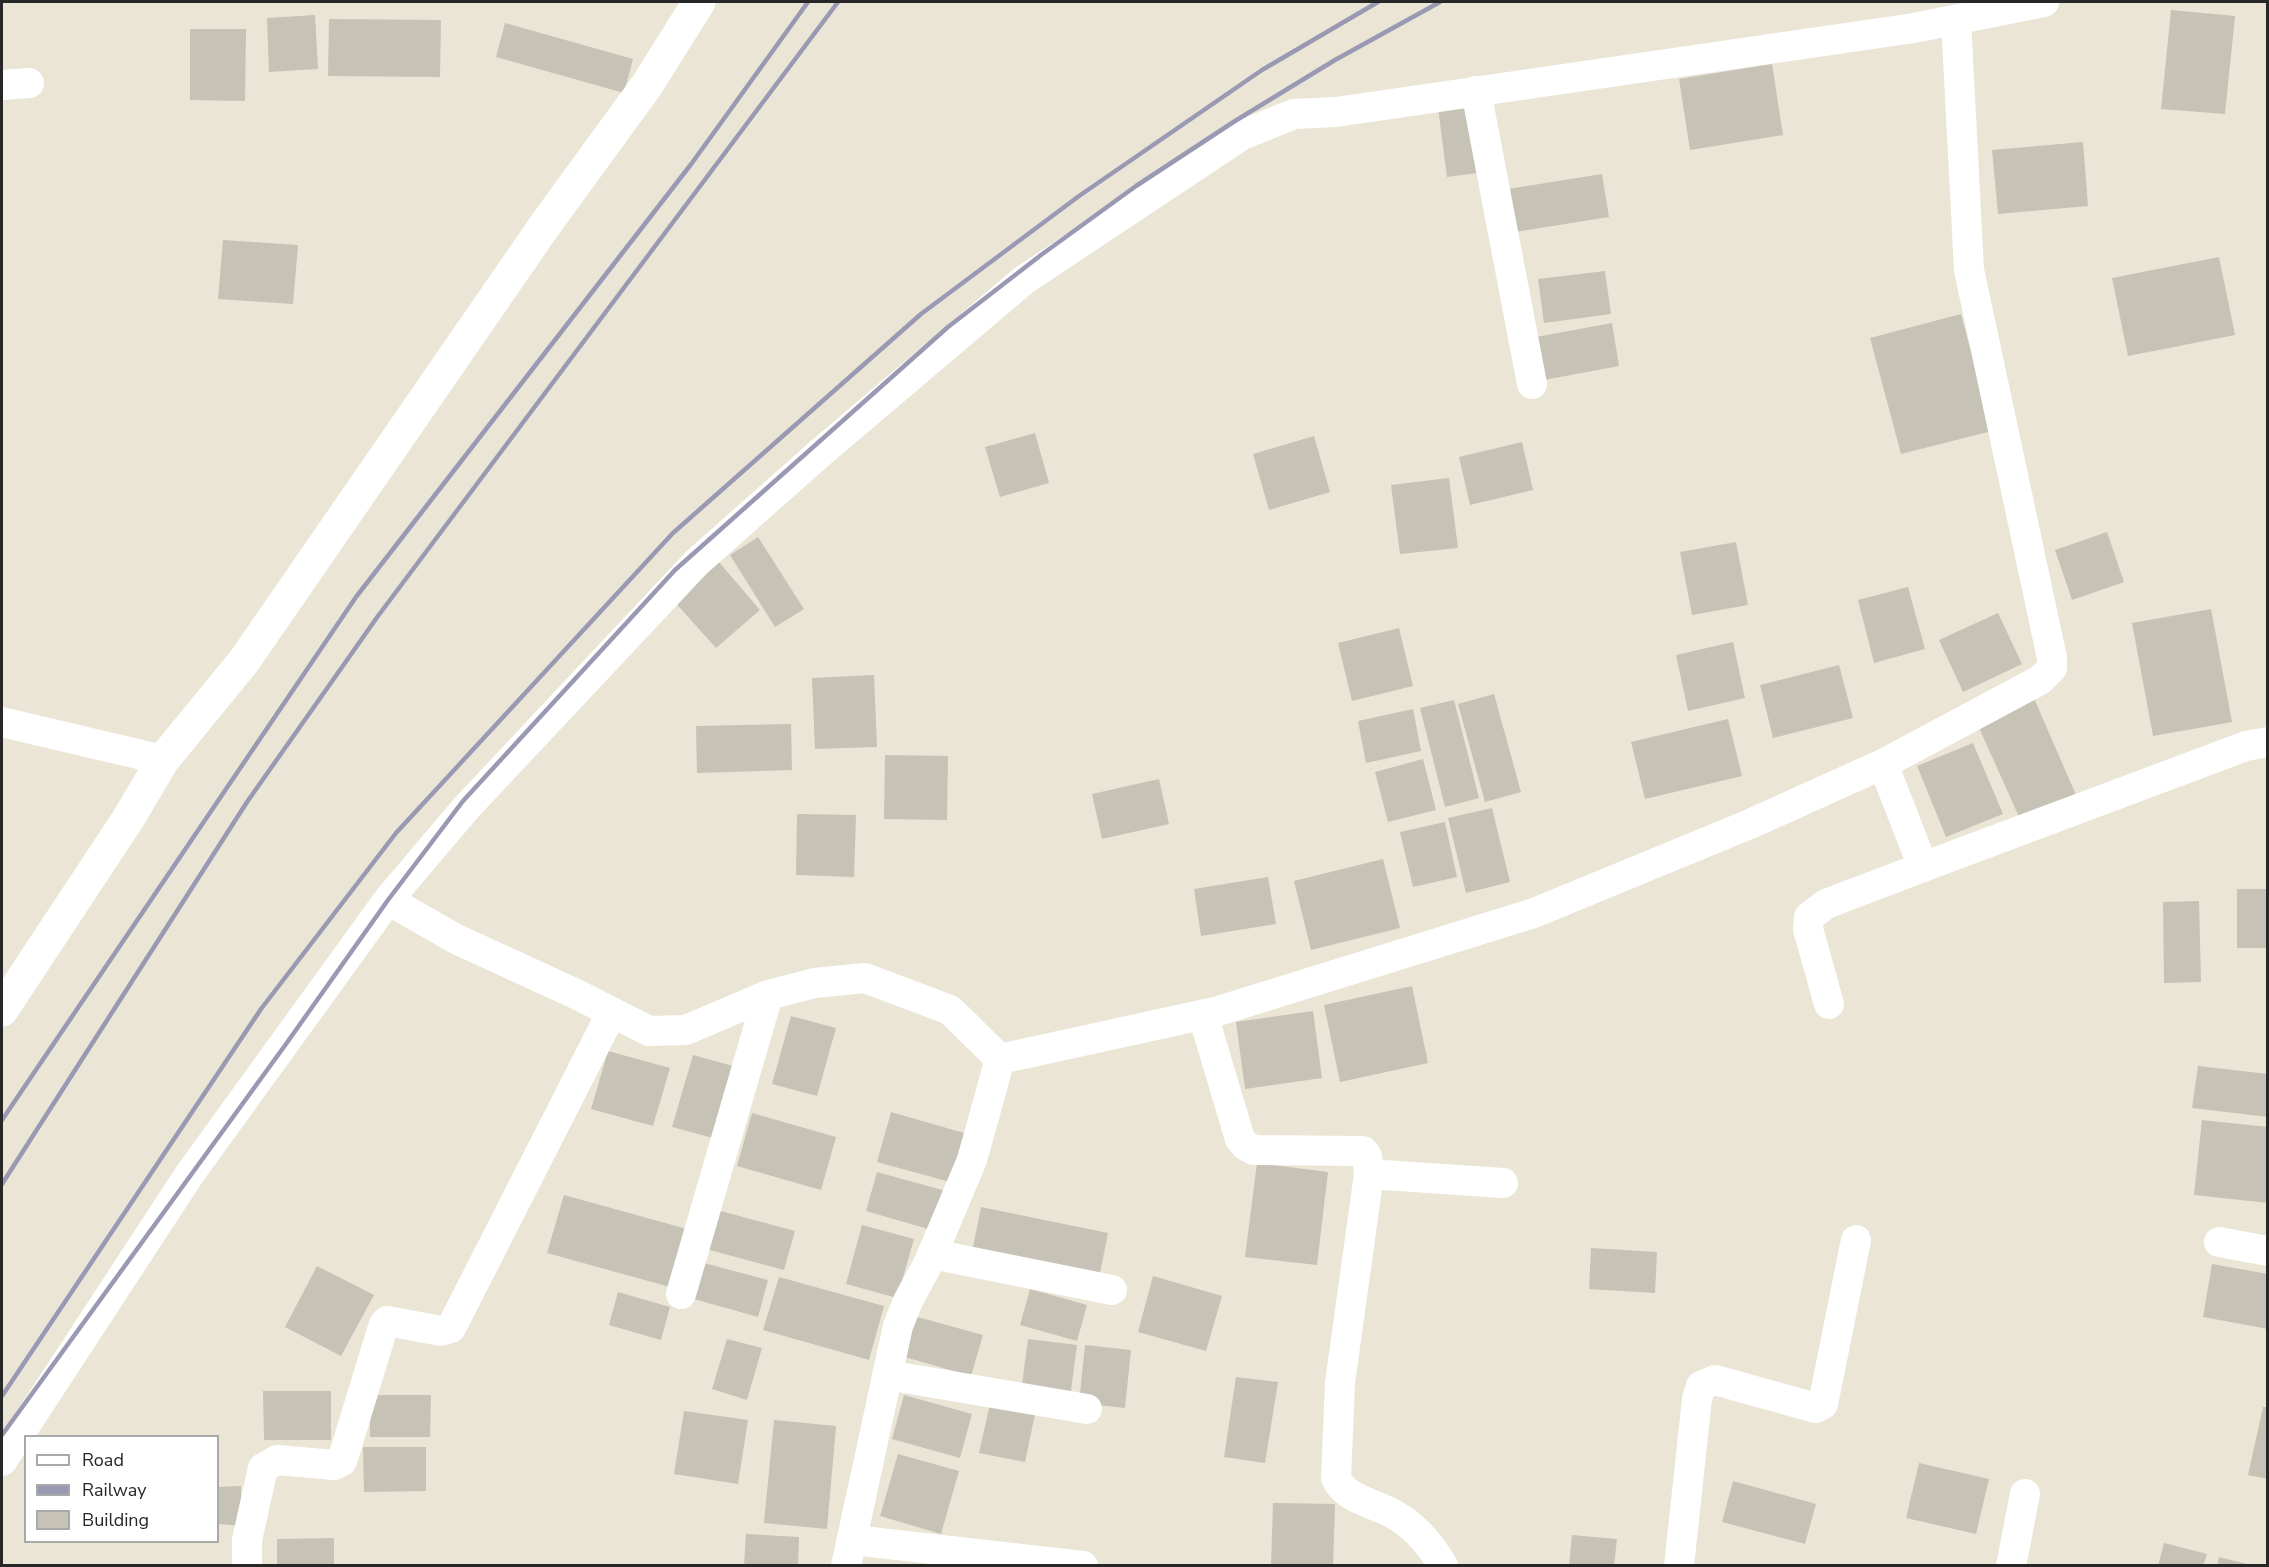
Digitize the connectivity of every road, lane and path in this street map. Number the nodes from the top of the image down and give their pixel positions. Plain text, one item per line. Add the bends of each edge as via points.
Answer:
1 (699, 2) edge
2 (2044, 2) edge
3 (1956, 20) junction
4 (1476, 91) junction
5 (1532, 384) dead end
6 (2, 722) edge
7 (2268, 742) edge
8 (163, 760) junction
9 (1883, 764) junction
10 (1923, 867) junction
11 (388, 900) junction
12 (768, 995) junction
13 (1829, 1004) dead end
14 (2, 1010) edge
15 (612, 1012) junction
16 (1203, 1015) junction
17 (999, 1059) junction
18 (1369, 1174) junction
19 (1503, 1183) dead end
20 (1856, 1240) dead end
21 (2219, 1242) dead end
22 (2268, 1251) edge
23 (932, 1254) junction
24 (1112, 1290) dead end
25 (681, 1294) dead end
26 (888, 1376) junction
27 (1087, 1409) dead end
28 (2, 1461) edge
29 (2025, 1494) dead end
30 (850, 1553) edge
31 (247, 1566) edge
32 (1083, 1566) edge
33 (1443, 1566) edge
34 (1679, 1566) edge
35 (2011, 1566) edge

1 - 8 street via 647,85 545,225 244,661
2 - 3 street
3 - 4 street
3 - 9 street via 1969,270 2052,668 2040,680
4 - 5 street
4 - 11 street via 1336,112 1294,114 1273,122 1242,135 1024,280 696,563 466,808
6 - 8 street
7 - 10 street via 2246,746
8 - 14 street
9 - 10 street
9 - 16 street via 1750,825 1534,913
10 - 13 street via 1826,904 1809,917 1808,929
11 - 15 street via 456,939
11 - 28 street via 189,1175
12 - 15 street via 686,1030 649,1031
12 - 17 street via 865,978 950,1010
12 - 25 street
15 - 31 street via 452,1328 441,1331 384,1324 342,1461 334,1465 277,1460 263,1468 247,1540
16 - 17 street
16 - 18 street via 1240,1139 1246,1146 1254,1150 1363,1151
17 - 23 street via 972,1160
18 - 19 street
18 - 33 street via 1340,1383 1336,1478 1342,1488 1418,1531
20 - 34 street via 1823,1404 1816,1408 1715,1380 1701,1386
21 - 22 street
23 - 24 street
23 - 26 street via 898,1326
26 - 27 street
26 - 30 street
29 - 35 street
30 - 32 street

